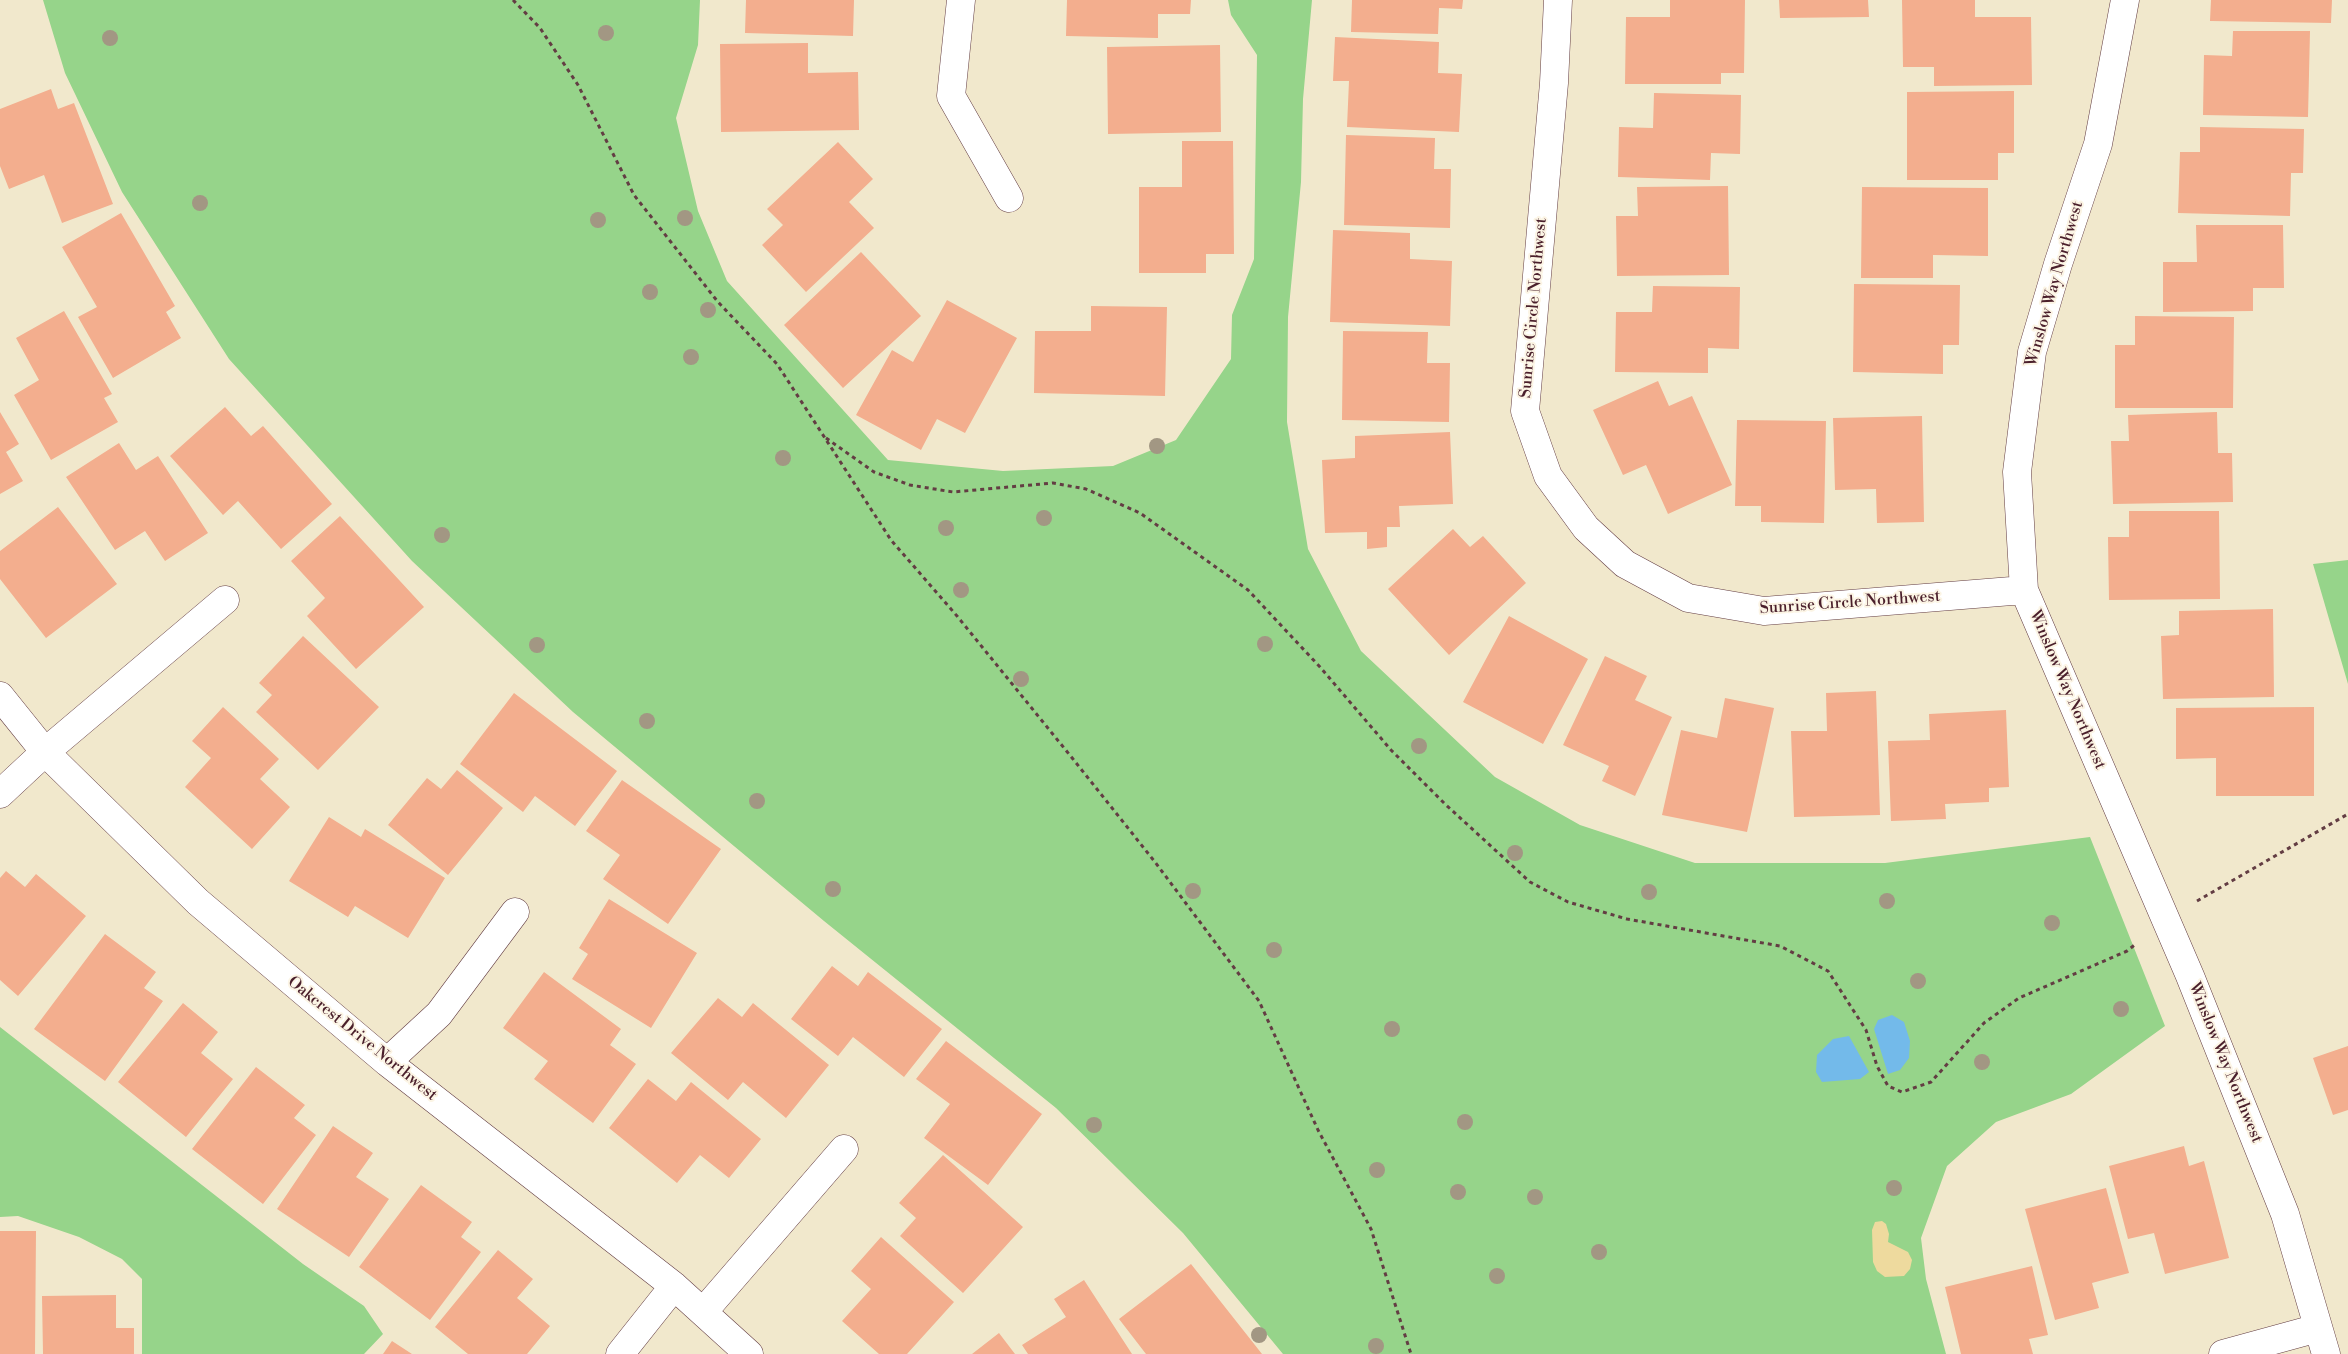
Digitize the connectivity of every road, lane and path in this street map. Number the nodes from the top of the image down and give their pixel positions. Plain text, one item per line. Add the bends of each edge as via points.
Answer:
1 (513, 0) edge
2 (961, 0) edge
3 (1558, 0) edge
4 (2125, 0) edge
5 (1009, 198) dead end
6 (824, 436) junction
7 (2024, 590) junction
8 (225, 600) dead end
9 (0, 696) edge
10 (45, 752) junction
11 (0, 794) edge
12 (2348, 814) edge
13 (2196, 902) dead end
14 (515, 912) dead end
15 (2138, 942) dead end
16 (386, 1062) junction
17 (844, 1149) dead end
18 (674, 1286) junction
19 (703, 1312) junction
20 (2318, 1328) junction
21 (620, 1354) edge
22 (749, 1354) edge
23 (1411, 1354) edge
24 (2224, 1354) edge
25 (2326, 1354) edge

1 - 6 path via 540,28 578,85 634,195 718,302 777,364
2 - 5 street via 950,96
3 - 7 street, Sunrise Circle Northwest via 1554,83 1525,411 1548,476 1586,528 1625,564 1688,598 1764,611
4 - 7 street, Winslow Way Northwest via 2098,144 2032,352 2017,472
6 - 15 path via 874,472 910,485 953,492 1053,483 1086,489 1140,513 1248,590 1391,750 1530,882 1568,902 1627,918 1780,946 1828,971 1866,1030 1877,1066 1888,1086 1902,1092 1931,1082 1984,1023 2019,998 2127,951
6 - 23 path via 891,540 1103,796 1259,1001 1318,1130 1371,1229
7 - 20 street, Winslow Way Northwest via 2190,976 2264,1159 2285,1214
8 - 10 street
9 - 10 street, Oakcrest Drive Northwest
10 - 11 street
10 - 16 street, Oakcrest Drive Northwest via 198,902
12 - 13 path
14 - 16 street via 439,1014
16 - 18 street, Oakcrest Drive Northwest
17 - 19 street
18 - 19 street, Oakcrest Drive Northwest
18 - 21 street
19 - 22 street, Oakcrest Drive Northwest
20 - 24 street
20 - 25 street, Winslow Way Northwest

